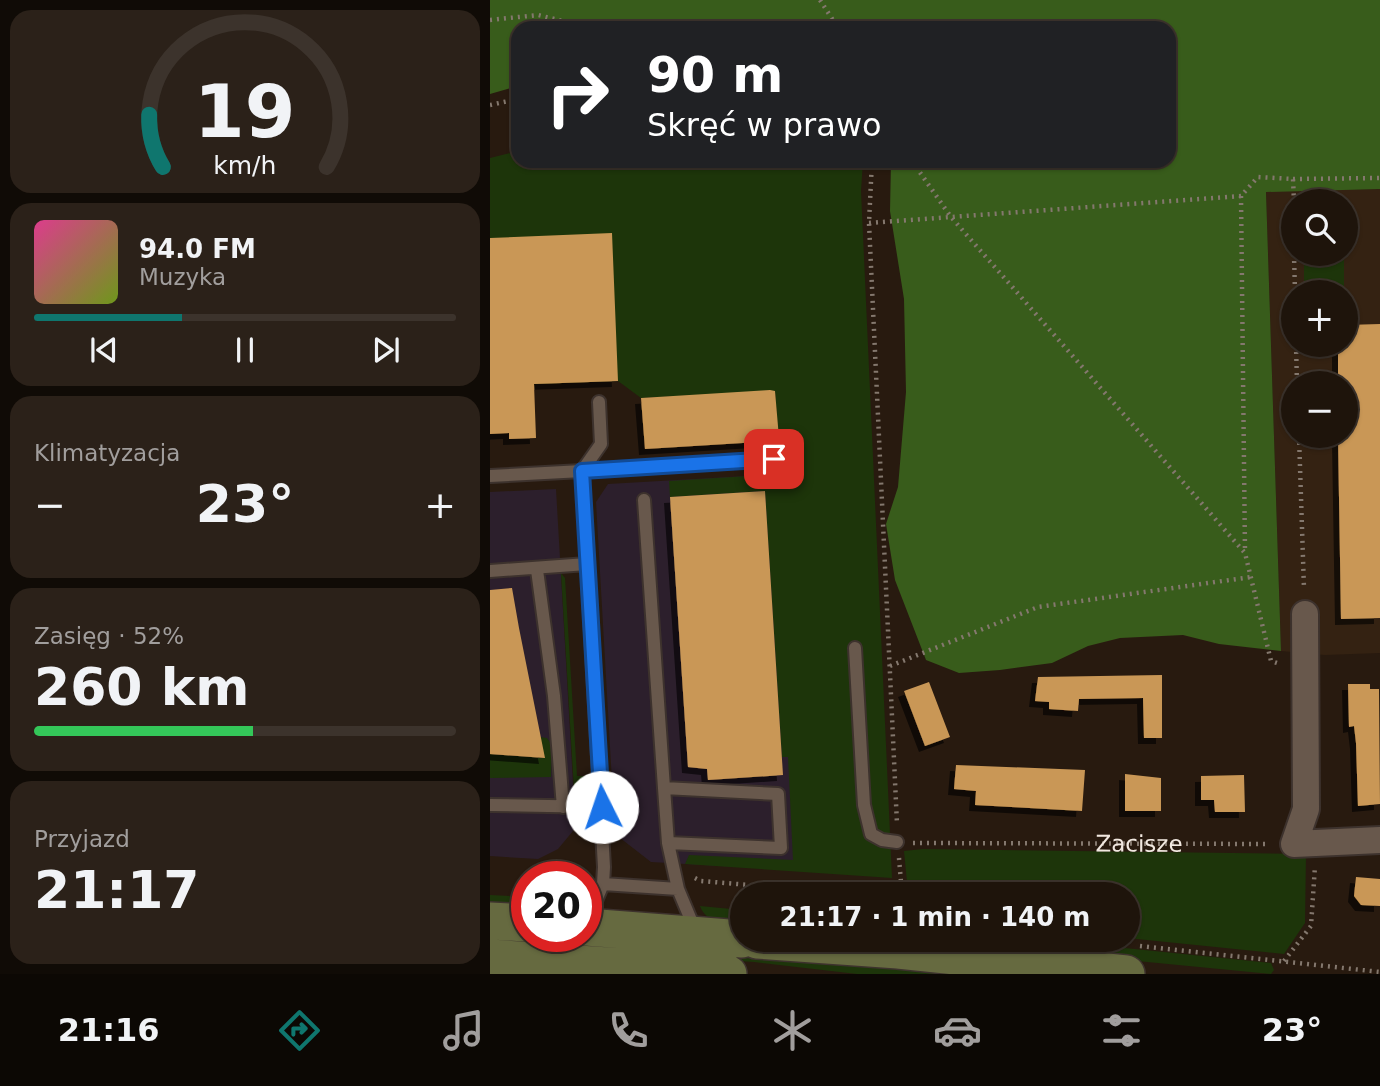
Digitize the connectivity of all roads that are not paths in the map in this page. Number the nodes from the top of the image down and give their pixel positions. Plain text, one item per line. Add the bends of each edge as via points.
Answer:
1 (599, 402) dead end
2 (774, 459) dead end
3 (582, 471) junction
4 (490, 476) edge
5 (644, 500) dead end
6 (587, 564) junction
7 (537, 570) junction
8 (490, 571) edge
9 (1305, 614) dead end
10 (855, 648) dead end
11 (664, 788) junction
12 (490, 805) edge
13 (563, 807) junction
14 (602, 807) junction
15 (1380, 840) edge
16 (897, 842) road end
17 (668, 843) junction
18 (603, 884) joint
19 (678, 889) junction
20 (490, 921) edge
21 (511, 922) edge
22 (602, 926) edge
23 (698, 935) junction
24 (730, 938) edge
25 (981, 952) edge
26 (490, 958) edge
27 (1130, 960) edge
28 (728, 974) edge

1 - 3 lane via 601,444
2 - 3 lane
3 - 4 lane
3 - 6 lane
5 - 11 lane
6 - 7 lane
6 - 14 lane
7 - 8 lane
7 - 13 lane
9 - 15 street via 1305,844
10 - 16 lane via 864,805 872,834
11 - 17 lane
11 - 17 lane via 778,794 781,848
12 - 13 lane
13 - 14 lane
14 - 18 lane
17 - 19 lane
18 - 19 lane
19 - 23 lane
20 - 21 main road
22 - 23 main road
23 - 24 main road
25 - 27 main road
26 - 28 main road

